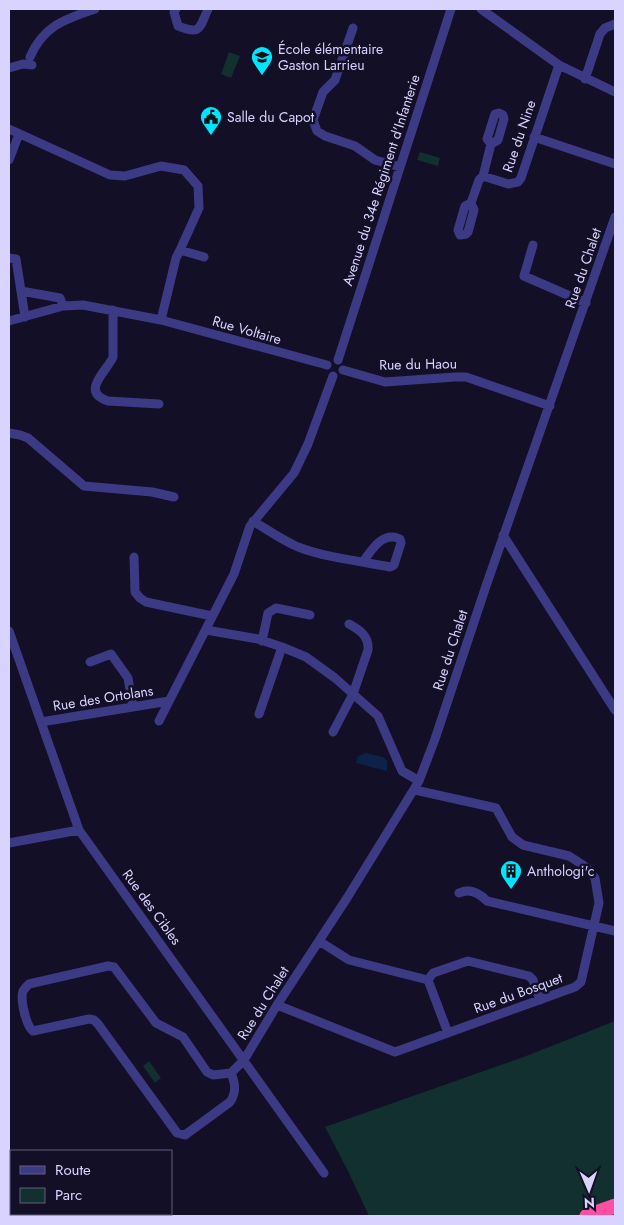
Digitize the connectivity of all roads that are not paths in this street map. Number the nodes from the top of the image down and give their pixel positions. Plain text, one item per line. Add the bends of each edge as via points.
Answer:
1 (95, 9) edge
2 (176, 9) edge
3 (208, 9) edge
4 (451, 9) edge
5 (481, 9) edge
6 (615, 24) edge
7 (353, 28) dead end
8 (558, 65) junction
9 (9, 68) edge
10 (585, 79) junction
11 (615, 92) edge
12 (9, 129) edge
13 (19, 134) junction
14 (534, 137) junction
15 (491, 144) dead end
16 (9, 160) edge
17 (615, 164) edge
18 (400, 167) junction
19 (483, 176) junction
20 (471, 203) dead end
21 (615, 217) edge
22 (533, 245) dead end
23 (180, 250) junction
24 (204, 257) dead end
25 (9, 258) edge
26 (21, 291) junction
27 (586, 303) junction
28 (63, 306) junction
29 (113, 310) junction
30 (25, 317) junction
31 (161, 320) junction
32 (9, 321) edge
33 (338, 360) junction
34 (326, 365) junction
35 (343, 370) junction
36 (332, 376) junction
37 (159, 404) dead end
38 (550, 406) junction
39 (9, 433) edge
40 (174, 497) dead end
41 (254, 521) junction
42 (503, 536) junction
43 (134, 557) dead end
44 (363, 562) dead end
45 (310, 615) dead end
46 (212, 616) junction
47 (349, 624) dead end
48 (206, 630) junction
49 (9, 632) edge
50 (262, 640) junction
51 (282, 647) junction
52 (90, 662) dead end
53 (352, 694) junction
54 (169, 702) junction
55 (133, 707) junction
56 (615, 710) edge
57 (259, 714) dead end
58 (158, 721) dead end
59 (41, 722) junction
60 (333, 732) dead end
61 (419, 781) junction
62 (415, 790) junction
63 (79, 830) junction
64 (9, 843) edge
65 (459, 893) dead end
66 (595, 926) junction
67 (615, 931) edge
68 (319, 941) junction
69 (428, 980) junction
70 (540, 1000) junction
71 (277, 1005) junction
72 (448, 1033) junction
73 (244, 1060) junction
74 (230, 1073) junction
75 (324, 1172) dead end
76 (615, 1206) edge
77 (587, 1216) edge

1 - 9 street via 52,26 33,50 31,61
2 - 3 street via 178,26 192,31 200,26
4 - 18 street, Avenue du 34e Régiment d'Infanterie
5 - 8 street
6 - 10 street via 600,34
7 - 18 street via 335,80 323,92 313,120 317,131 324,136 355,146 375,160
8 - 10 street
8 - 14 street, Rue du Nine
10 - 11 street
12 - 13 street
13 - 16 street
13 - 23 street via 110,175 125,176 161,166 184,170 198,186 199,208
14 - 17 street
14 - 19 street, Rue du Nine via 518,182 508,184
15 - 19 street, Rue du Nine
18 - 33 street, Avenue du 34e Régiment d'Infanterie
19 - 20 street, Rue du Nine
21 - 27 street, Rue du Chalet
22 - 27 street via 524,276
23 - 24 street
23 - 31 street
25 - 26 street via 16,259
26 - 28 street via 60,298
26 - 30 street
27 - 38 street, Rue du Chalet
28 - 29 street, Rue Voltaire via 83,304
28 - 30 street, Rue Voltaire
29 - 31 street, Rue Voltaire
29 - 37 street via 113,357 97,378 96,392 108,401
30 - 32 street, Rue Voltaire
31 - 34 street, Rue Voltaire
33 - 34 street via 331,360
33 - 35 street
34 - 36 street
35 - 36 street
35 - 38 street, Rue du Haou via 385,382 460,376
36 - 41 street via 294,473
38 - 42 street, Rue du Chalet
39 - 40 street via 28,438 84,486
41 - 44 street via 299,547
41 - 46 street via 234,574
42 - 56 street
42 - 61 street, Rue du Chalet
43 - 46 street via 135,592 140,598
45 - 50 street via 276,608 270,610
46 - 48 street
47 - 53 street via 362,631 369,644
48 - 50 street
48 - 54 street
49 - 59 street, Rue des Cibles
50 - 51 street
51 - 53 street via 306,658
51 - 57 street
52 - 55 street via 111,654 128,678
53 - 60 street
53 - 61 street via 378,716 402,771
54 - 55 street, Rue des Ortolans
54 - 58 street
55 - 59 street, Rue des Ortolans
59 - 63 street, Rue des Cibles
61 - 62 street, Rue du Chalet
62 - 66 street, Rue du Bosquet via 496,808 512,837 523,845 569,856 586,867 595,878 599,903
62 - 68 street, Rue du Chalet
63 - 64 street
63 - 73 street, Rue des Cibles
65 - 66 street via 464,890 480,894 487,901
66 - 67 street
66 - 70 street, Rue du Bosquet via 579,985
68 - 69 street via 350,960
68 - 71 street, Rue du Chalet
69 - 70 street via 433,973 468,961 530,976
69 - 72 street
70 - 72 street, Rue du Bosquet
71 - 72 street, Rue du Bosquet via 395,1052
71 - 73 street, Rue du Chalet
73 - 74 street, Rue du Chalet
73 - 75 street, Rue des Cibles
74 - 74 street via 235,1082 235,1096 181,1135 94,1020 33,1031 29,1028 23,992 29,984 114,967 156,1023 183,1037 207,1072 213,1075
76 - 77 highway

